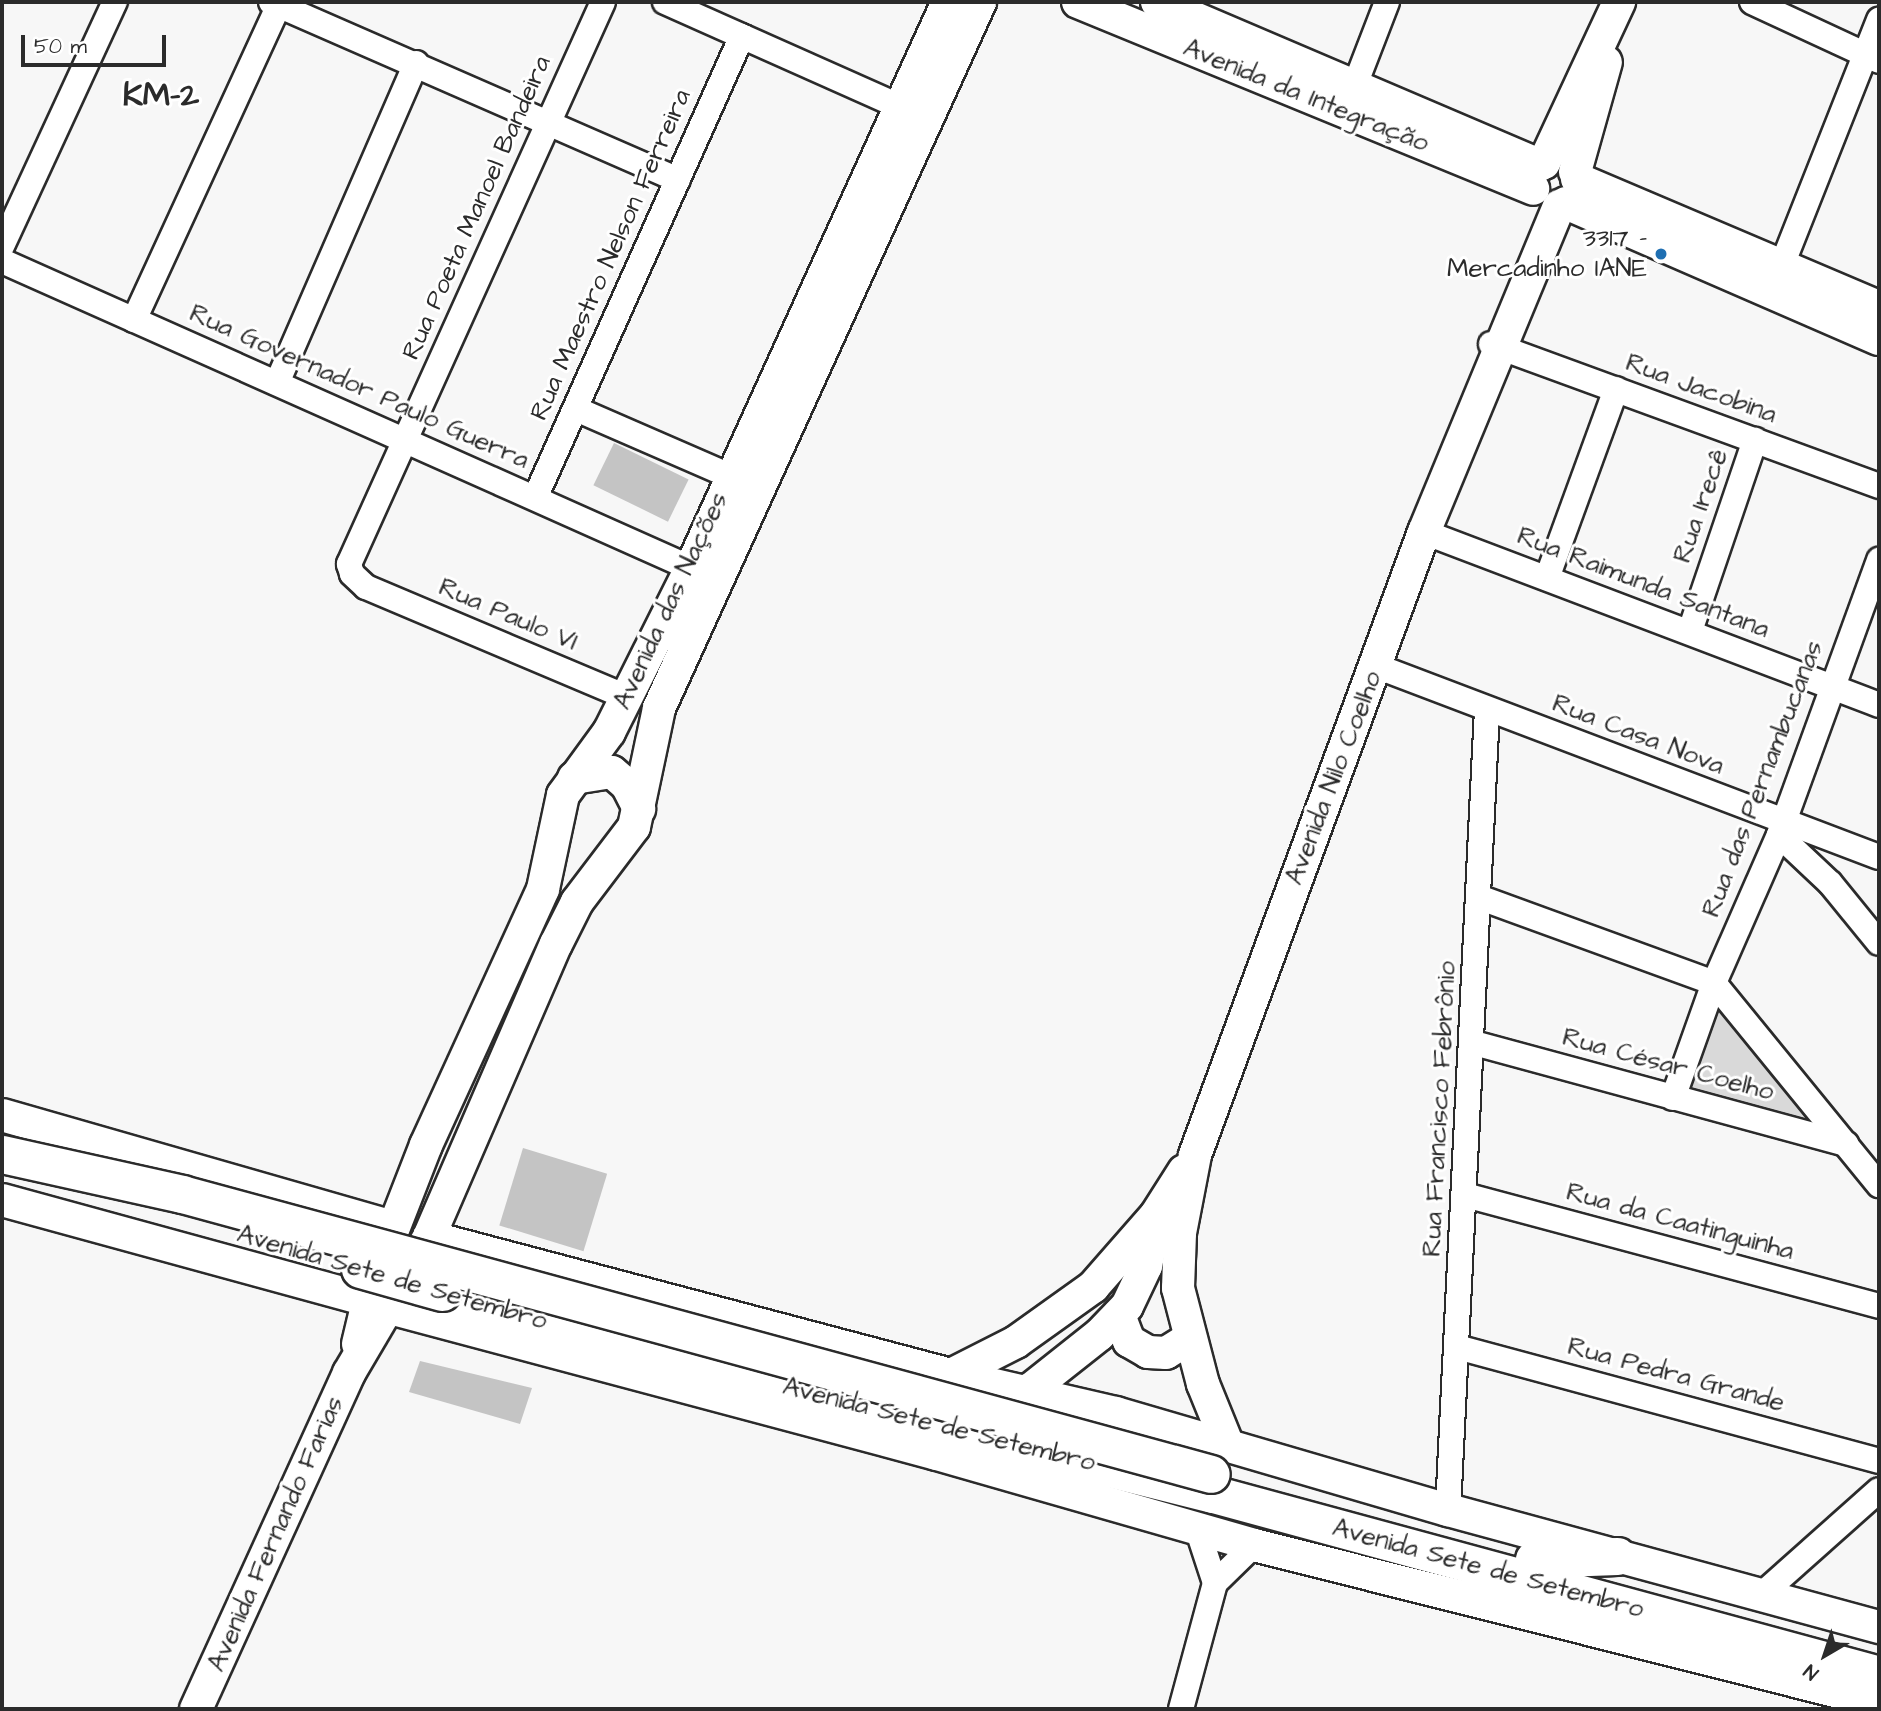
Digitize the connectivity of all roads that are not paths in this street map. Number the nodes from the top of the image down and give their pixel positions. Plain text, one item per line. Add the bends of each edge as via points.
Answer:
1 (115, 2) edge
2 (603, 2) edge
3 (665, 2) edge
4 (948, 2) edge
5 (980, 2) edge
6 (1078, 2) edge
7 (1387, 2) edge
8 (1621, 2) edge
9 (1752, 2) edge
10 (276, 3) edge
11 (1176, 6) edge
12 (1879, 20) edge
13 (742, 36) junction
14 (1872, 58) edge
15 (416, 63) junction
16 (1355, 85) junction
17 (899, 106) junction
18 (546, 123) junction
19 (678, 180) junction
20 (1554, 184) junction
21 (2, 246) edge
22 (2, 261) edge
23 (1782, 265) junction
24 (1879, 307) edge
25 (134, 320) junction
26 (1879, 339) edge
27 (1496, 346) junction
28 (277, 383) junction
29 (1616, 389) junction
30 (576, 409) junction
31 (1755, 440) junction
32 (405, 441) junction
33 (730, 476) junction
34 (1879, 486) edge
35 (535, 498) junction
36 (1424, 532) junction
37 (1879, 560) edge
38 (691, 568) junction
39 (1547, 578) junction
40 (366, 586) joint
41 (1690, 631) junction
42 (1376, 666) junction
43 (1829, 687) junction
44 (627, 698) junction
45 (1879, 705) edge
46 (1487, 710) junction
47 (574, 778) junction
48 (639, 809) junction
49 (1781, 828) junction
50 (1879, 857) edge
51 (1481, 898) junction
52 (1879, 943) edge
53 (1714, 983) junction
54 (1474, 1043) junction
55 (1673, 1098) junction
56 (2, 1115) edge
57 (1847, 1144) junction
58 (2, 1154) edge
59 (1195, 1155) junction
60 (2, 1169) edge
61 (1879, 1185) edge
62 (1465, 1195) junction
63 (2, 1200) edge
64 (445, 1202) junction
65 (399, 1214) junction
66 (1156, 1215) junction
67 (429, 1237) junction
68 (482, 1248) junction
69 (379, 1304) junction
70 (1879, 1307) edge
71 (1118, 1315) junction
72 (1188, 1339) junction
73 (1457, 1347) junction
74 (951, 1375) junction
75 (1027, 1392) junction
76 (991, 1415) junction
77 (1879, 1461) edge
78 (1217, 1470) junction
79 (1879, 1490) edge
80 (1448, 1510) junction
81 (1198, 1528) junction
82 (1254, 1545) junction
83 (1617, 1556) junction
84 (1534, 1559) junction
85 (1215, 1583) junction
86 (1760, 1595) junction
87 (1879, 1627) edge
88 (1879, 1654) edge
89 (1866, 1695) edge
90 (196, 1709) edge
91 (1181, 1709) edge

1 - 21 street
2 - 18 street, Rua Poeta Manoel Bandeira
3 - 13 street
4 - 17 main road, Avenida das Nações
5 - 48 main road, Avenida das Nações via 659,708
6 - 20 main road, Avenida da Integração
7 - 16 street
8 - 20 main road, Avenida Nilo Coelho
9 - 14 street
10 - 15 street
10 - 25 street
11 - 16 main road, Avenida da Integração
12 - 14 street
13 - 17 street
13 - 19 street, Rua Maestro Nelson Ferreira
14 - 23 street
15 - 18 street
15 - 28 street
16 - 20 main road, Avenida da Integração
17 - 33 main road, Avenida das Nações
18 - 19 street
18 - 32 street, Rua Poeta Manoel Bandeira
19 - 30 street, Rua Maestro Nelson Ferreira
20 - 23 main road, Avenida da Integração
20 - 26 main road, Avenida da Integração
20 - 27 main road, Avenida Nilo Coelho
22 - 25 street, Rua Governador Paulo Guerra
23 - 24 main road, Avenida da Integração
25 - 28 street, Rua Governador Paulo Guerra
27 - 29 street, Rua Jacobina
27 - 36 main road, Avenida Nilo Coelho
28 - 32 street, Rua Governador Paulo Guerra
29 - 31 street, Rua Jacobina
29 - 39 street
30 - 33 street
30 - 35 street, Rua Maestro Nelson Ferreira
31 - 34 street, Rua Jacobina
31 - 41 street, Rua Irecê
32 - 35 street, Rua Governador Paulo Guerra
32 - 40 street, Rua Poeta Manoel Bandeira via 352,552 352,574
33 - 38 main road, Avenida das Nações
35 - 38 street, Rua Governador Paulo Guerra
36 - 39 street, Rua Raimunda Santana
36 - 42 main road, Avenida Nilo Coelho
37 - 43 street, Rua das Pernambucanas
38 - 44 main road, Avenida das Nações
39 - 41 street, Rua Raimunda Santana
40 - 44 street, Rua Paulo VI
41 - 43 street, Rua Raimunda Santana
42 - 46 street, Rua Casa Nova
42 - 59 main road, Avenida Nilo Coelho
43 - 45 street, Rua Raimunda Santana
43 - 49 street, Rua das Pernambucanas
44 - 47 main road, Avenida das Nações via 609,732
46 - 49 street, Rua Casa Nova
46 - 51 street, Rua Francisco Febrônio
47 - 48 main road via 612,772 626,785
47 - 65 main road, Avenida das Nações via 557,811 543,888
48 - 64 main road, Avenida das Nações via 623,847 577,902 556,944
49 - 50 street, Rua Casa Nova
49 - 52 street
49 - 53 street, Rua das Pernambucanas
51 - 53 street
51 - 54 street, Rua Francisco Febrônio
53 - 55 street, Rua das Pernambucanas
53 - 57 street
54 - 55 street, Rua César Coelho
54 - 62 street, Rua Francisco Febrônio
55 - 57 street, Rua César Coelho
56 - 65 main road, Avenida Sete de Setembro
57 - 61 street
58 - 76 highway, Avenida Sete de Setembro, bridge via 182,1195
59 - 66 main road
59 - 72 main road via 1177,1256
60 - 78 highway, Avenida Sete de Setembro, bridge via 684,1362
62 - 70 street, Rua da Caatinguinha
62 - 73 street, Rua Francisco Febrônio
63 - 69 main road, Avenida Sete de Setembro
64 - 67 main road, Avenida das Nações
64 - 68 main road via 458,1231
65 - 69 main road, Avenida das Nações
66 - 71 main road via 1146,1266
66 - 74 main road via 1085,1294 1016,1342
67 - 68 main road, Avenida Sete de Setembro
67 - 69 main road, Avenida das Nações
68 - 74 main road, Avenida Sete de Setembro
69 - 81 main road, Avenida Sete de Setembro
69 - 90 main road, Avenida Fernando Farias
71 - 72 main road via 1129,1341 1147,1352 1166,1353
71 - 75 main road
72 - 78 main road
73 - 77 street, Rua Pedra Grande
73 - 80 street, Rua Francisco Febrônio
74 - 75 main road, Avenida Sete de Setembro
75 - 76 highway
75 - 78 main road, Avenida Sete de Setembro
76 - 78 highway, Avenida Sete de Setembro, bridge
78 - 80 main road, Avenida Sete de Setembro
78 - 84 highway, Avenida Sete de Setembro
78 - 89 highway, Avenida Sete de Setembro
79 - 86 street
80 - 83 main road, Avenida Sete de Setembro
81 - 82 main road, Avenida Sete de Setembro
81 - 85 street
82 - 85 street
82 - 89 main road, Avenida Sete de Setembro
83 - 84 highway
83 - 86 main road, Avenida Sete de Setembro
84 - 88 highway, Avenida Sete de Setembro
85 - 91 street
86 - 87 main road, Avenida Sete de Setembro

